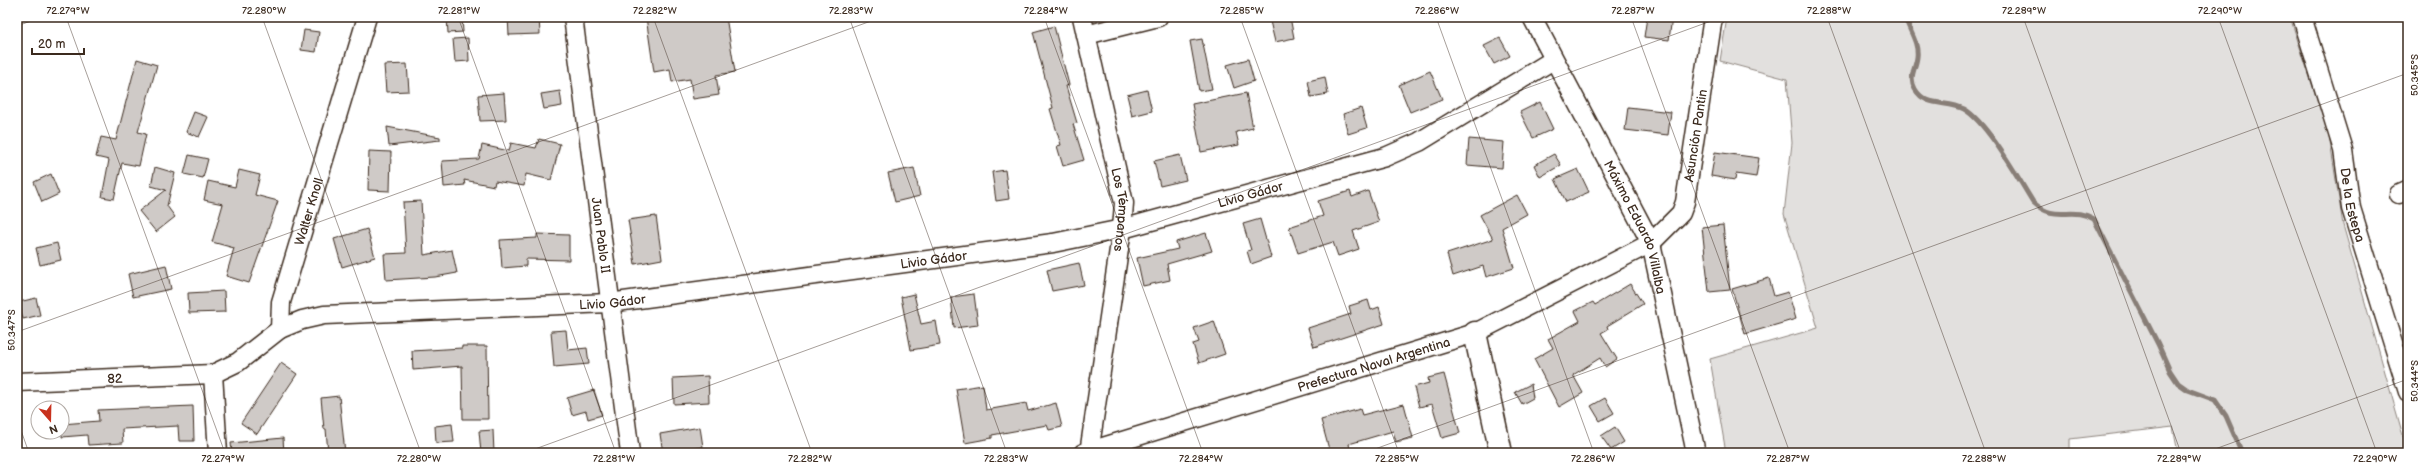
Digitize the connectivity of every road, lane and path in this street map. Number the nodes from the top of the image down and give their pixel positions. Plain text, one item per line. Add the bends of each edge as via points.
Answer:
1 (367, 17) edge
2 (574, 17) edge
3 (1082, 17) edge
4 (1158, 17) edge
5 (1532, 17) edge
6 (1713, 17) edge
7 (2302, 17) edge
8 (1086, 35) junction
9 (1553, 60) junction
10 (1122, 229) junction
11 (1651, 243) junction
12 (609, 303) junction
13 (280, 329) junction
14 (1475, 333) junction
15 (213, 374) junction
16 (17, 382) edge
17 (2408, 392) edge
18 (1087, 452) edge
19 (218, 453) edge
20 (630, 453) edge
21 (1501, 453) edge
22 (1696, 453) edge

1 - 13 street, Walter Knoll via 281,302
2 - 12 street, Juan Pablo II
3 - 8 street, Los Témpanos
4 - 8 street
5 - 9 street, Máximo Eduardo Villalba
6 - 11 street, Asunción Pantin via 1685,202 1681,213
7 - 17 street, De la Estepa via 2343,150 2351,208
8 - 10 street, Los Témpanos via 1124,203
9 - 10 street, Livio Gádor via 1419,142 1384,157
9 - 11 street, Máximo Eduardo Villalba
10 - 12 street, Livio Gádor via 1053,243
10 - 18 street, Los Témpanos
11 - 14 street, Prefectura Naval Argentina
11 - 22 street, Máximo Eduardo Villalba
12 - 13 street, Livio Gádor via 324,315
12 - 20 street, Juan Pablo II
13 - 15 street via 238,362
14 - 18 street, Prefectura Naval Argentina
14 - 21 street
15 - 16 street, 82
15 - 19 street

